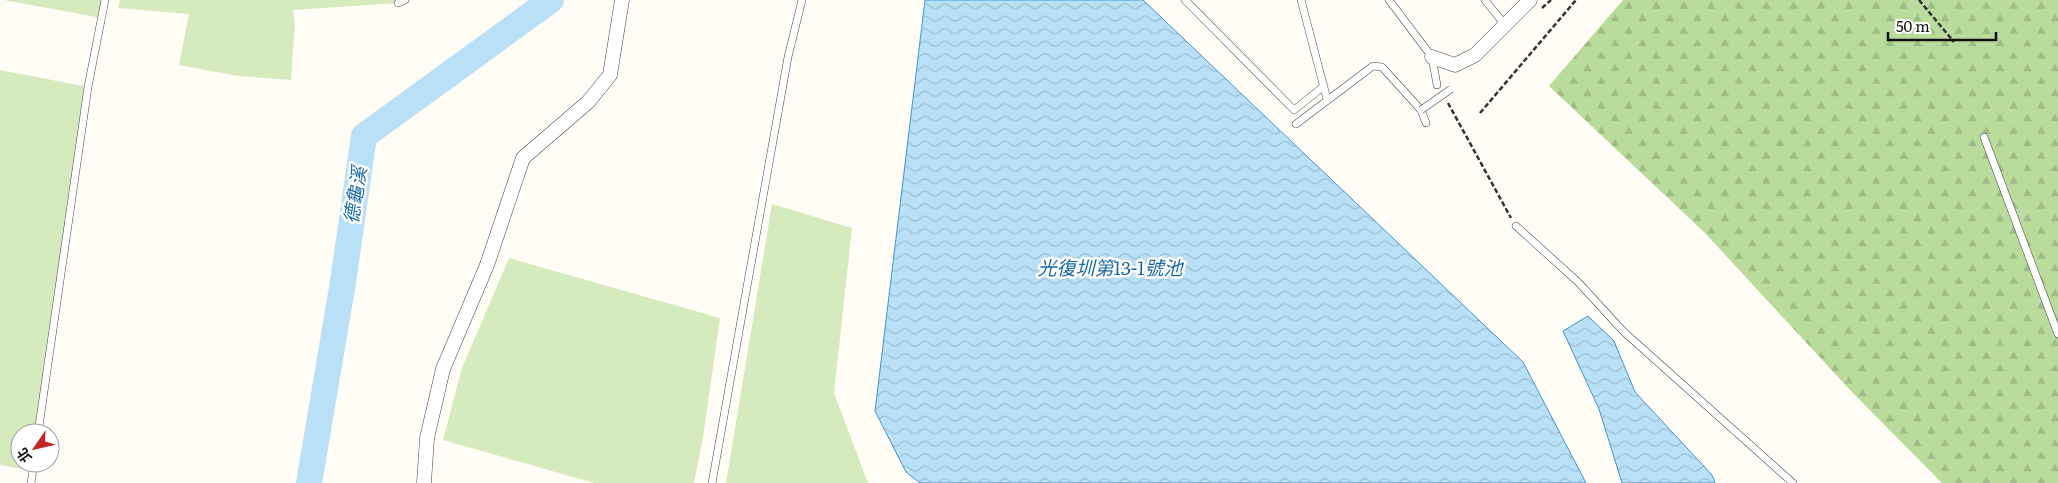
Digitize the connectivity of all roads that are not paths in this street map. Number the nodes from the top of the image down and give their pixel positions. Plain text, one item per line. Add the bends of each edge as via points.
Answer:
1 (105, 0) edge
2 (622, 0) edge
3 (802, 0) edge
4 (1185, 0) edge
5 (1301, 0) edge
6 (1389, 0) edge
7 (1485, 0) edge
8 (1530, 0) edge
9 (1505, 25) junction
10 (1432, 57) junction
11 (1437, 85) road end
12 (1324, 86) junction
13 (1451, 89) dead end
14 (1327, 99) junction
15 (1421, 110) junction
16 (1426, 123) dead end
17 (1296, 124) dead end
18 (1984, 137) dead end
19 (1516, 226) road end
20 (2058, 334) edge
21 (39, 423) edge
22 (424, 483) edge
23 (712, 483) edge
24 (1793, 483) edge

1 - 21 lane via 88,87
2 - 22 street via 610,74 588,102 523,158 488,266 443,370 427,438
3 - 23 lane via 788,57
4 - 12 lane via 1294,110
5 - 12 lane
6 - 10 lane
7 - 9 lane
8 - 9 street
9 - 10 street via 1475,55 1455,65
10 - 11 lane
12 - 14 lane
13 - 15 lane, bridge
14 - 15 lane via 1364,70 1382,66
14 - 17 lane
15 - 16 lane
18 - 20 lane
19 - 24 lane via 1578,282 1624,332

